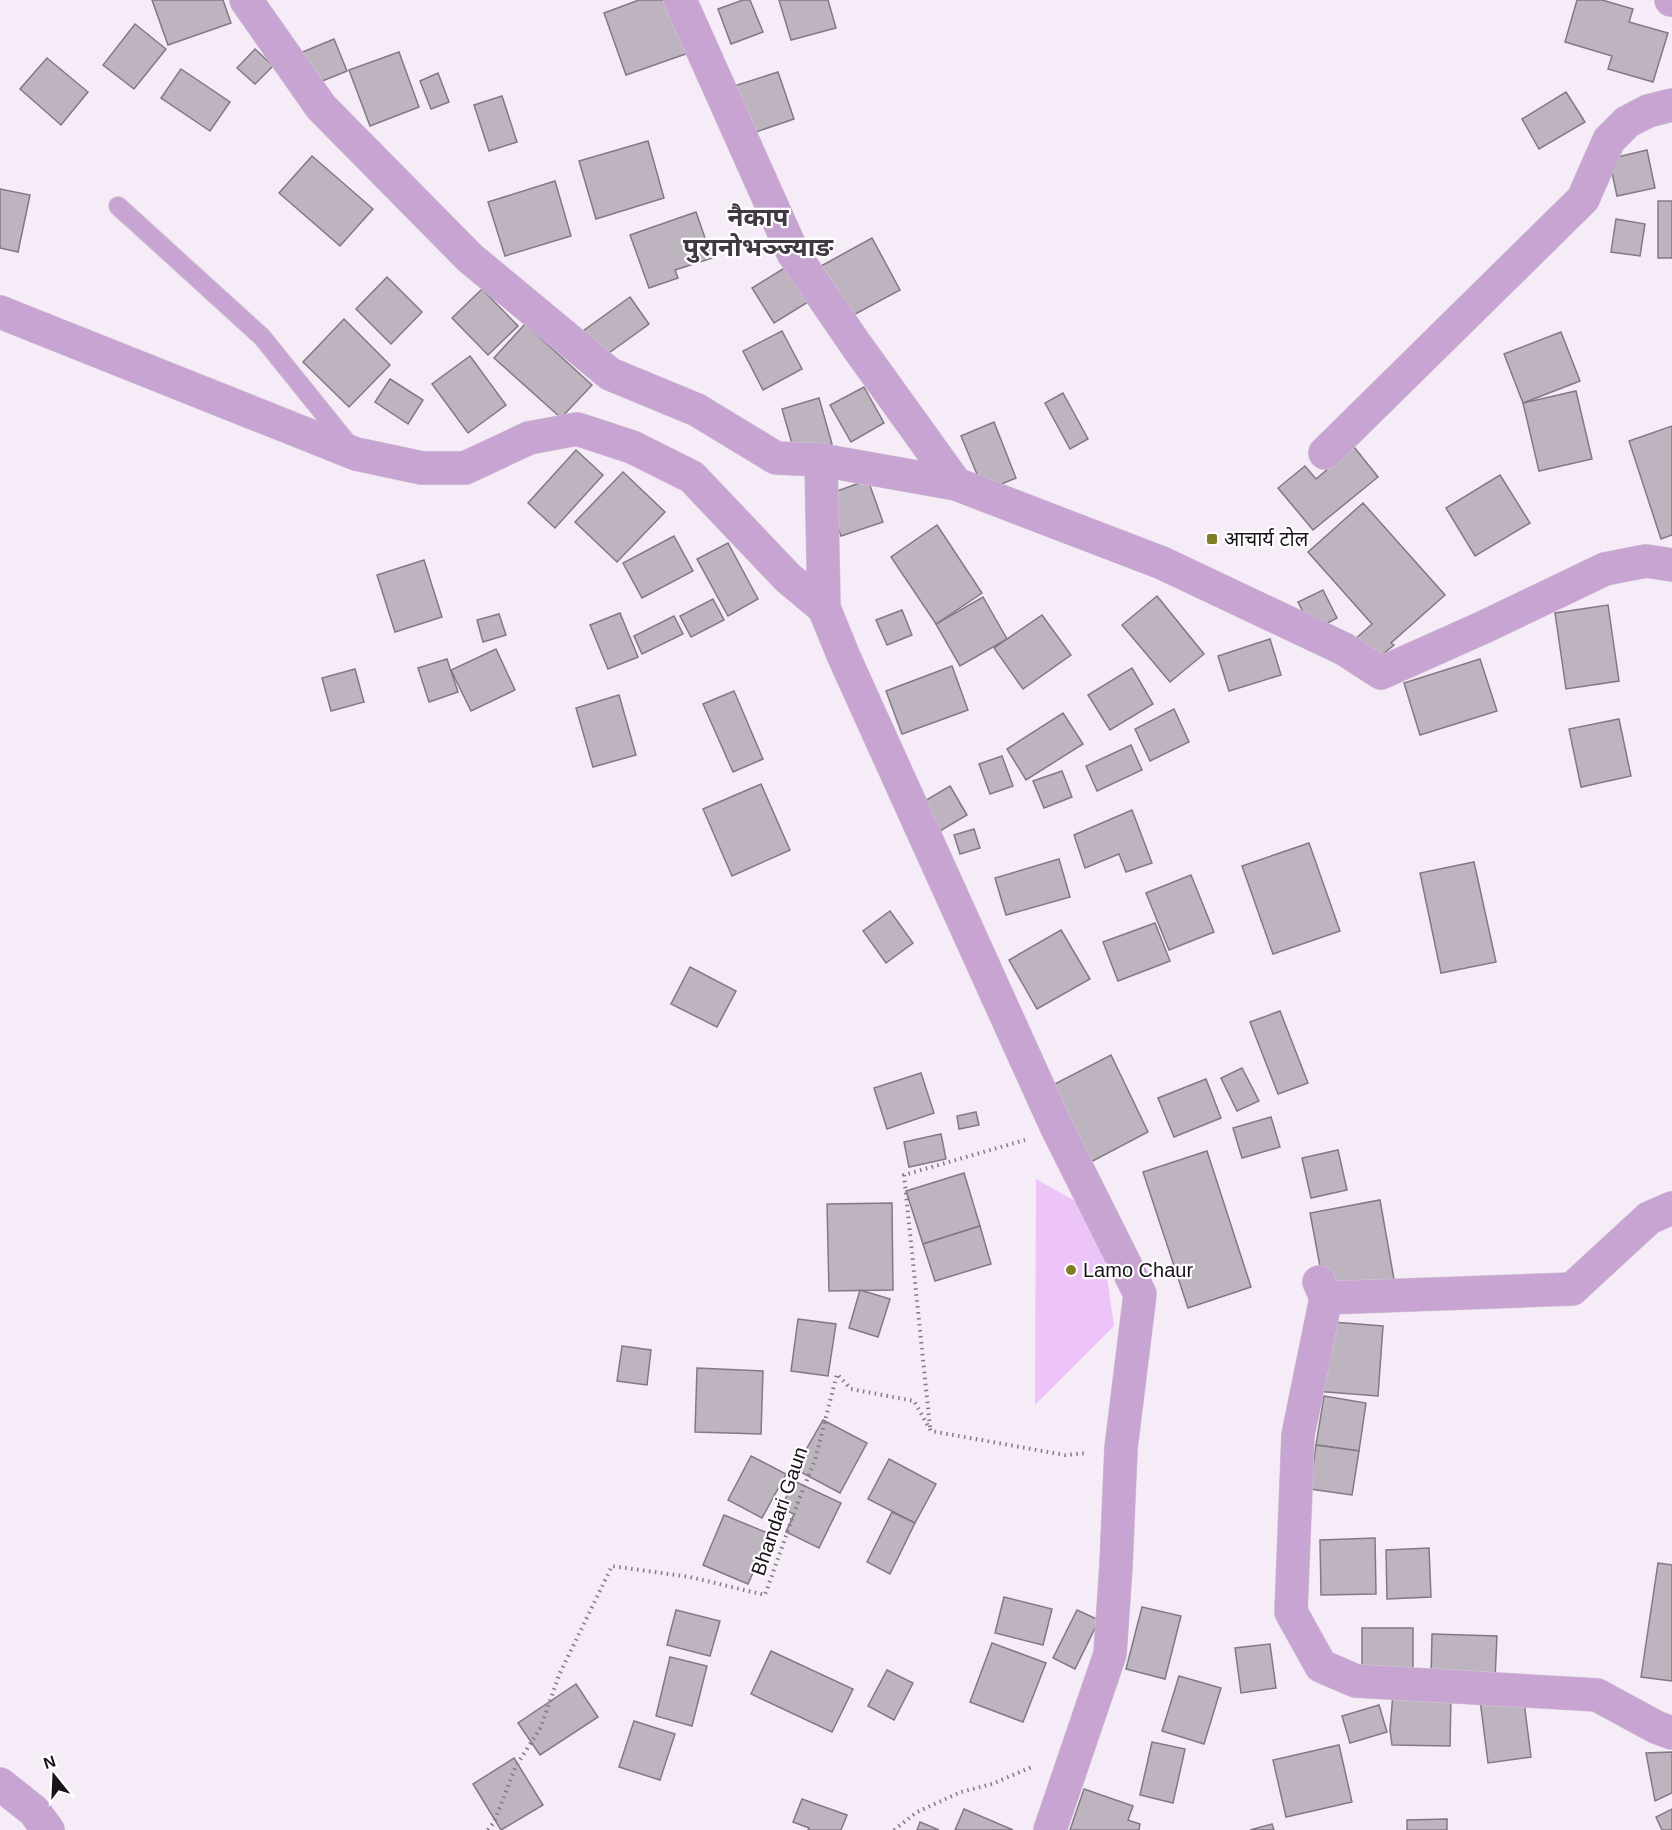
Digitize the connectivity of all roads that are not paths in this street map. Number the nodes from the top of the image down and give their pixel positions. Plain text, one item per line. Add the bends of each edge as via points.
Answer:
1 (246, 0) edge
2 (680, 0) edge
3 (1672, 105) edge
4 (118, 206) dead end
5 (0, 312) edge
6 (1325, 453) dead end
7 (356, 454) junction
8 (821, 460) junction
9 (956, 484) junction
10 (1672, 565) edge
11 (824, 608) junction
12 (1672, 1208) edge
13 (1672, 1733) edge
14 (0, 1784) edge
15 (48, 1830) edge
16 (1050, 1830) edge

1 - 8 street via 321,108 470,258 610,374 697,410 776,458
2 - 9 street via 793,253
3 - 6 street via 1627,122 1609,140 1583,200
4 - 7 lane via 261,337
5 - 7 street
7 - 11 street via 423,468 465,468 529,438 577,429 588,432 632,447 692,477 788,578
8 - 9 street
8 - 11 street
9 - 10 street via 1161,563 1344,649 1381,673 1605,569 1646,561
11 - 16 street via 1056,1126 1140,1294 1121,1448 1110,1654
12 - 13 street via 1649,1218 1572,1290 1322,1290 1298,1435 1291,1612 1321,1666 1356,1681 1597,1695
14 - 15 street via 34,1811

